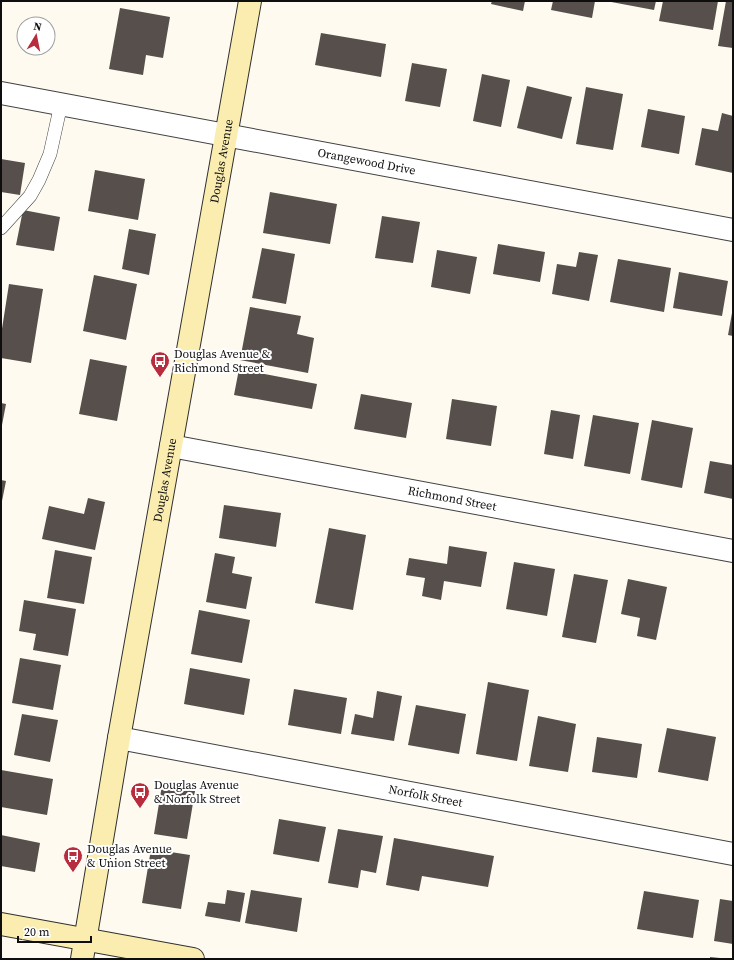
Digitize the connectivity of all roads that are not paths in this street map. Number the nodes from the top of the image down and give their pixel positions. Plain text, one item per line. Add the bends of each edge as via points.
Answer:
1 (250, 1) edge
2 (1, 93) edge
3 (61, 104) junction
4 (226, 135) junction
5 (1, 228) edge
6 (733, 230) edge
7 (171, 446) junction
8 (733, 551) edge
9 (119, 738) junction
10 (733, 854) edge
11 (1, 924) edge
12 (83, 949) edge
13 (193, 959) edge

1 - 4 street, Douglas Avenue
2 - 3 street, Orangewood Drive
3 - 4 street, Orangewood Drive
3 - 5 lane via 50,154 39,180 30,196
4 - 6 street, Orangewood Drive
4 - 7 street, Douglas Avenue
7 - 8 street, Richmond Street
7 - 9 street, Douglas Avenue
9 - 10 street, Norfolk Street
9 - 12 street, Douglas Avenue
11 - 12 street
12 - 13 street

